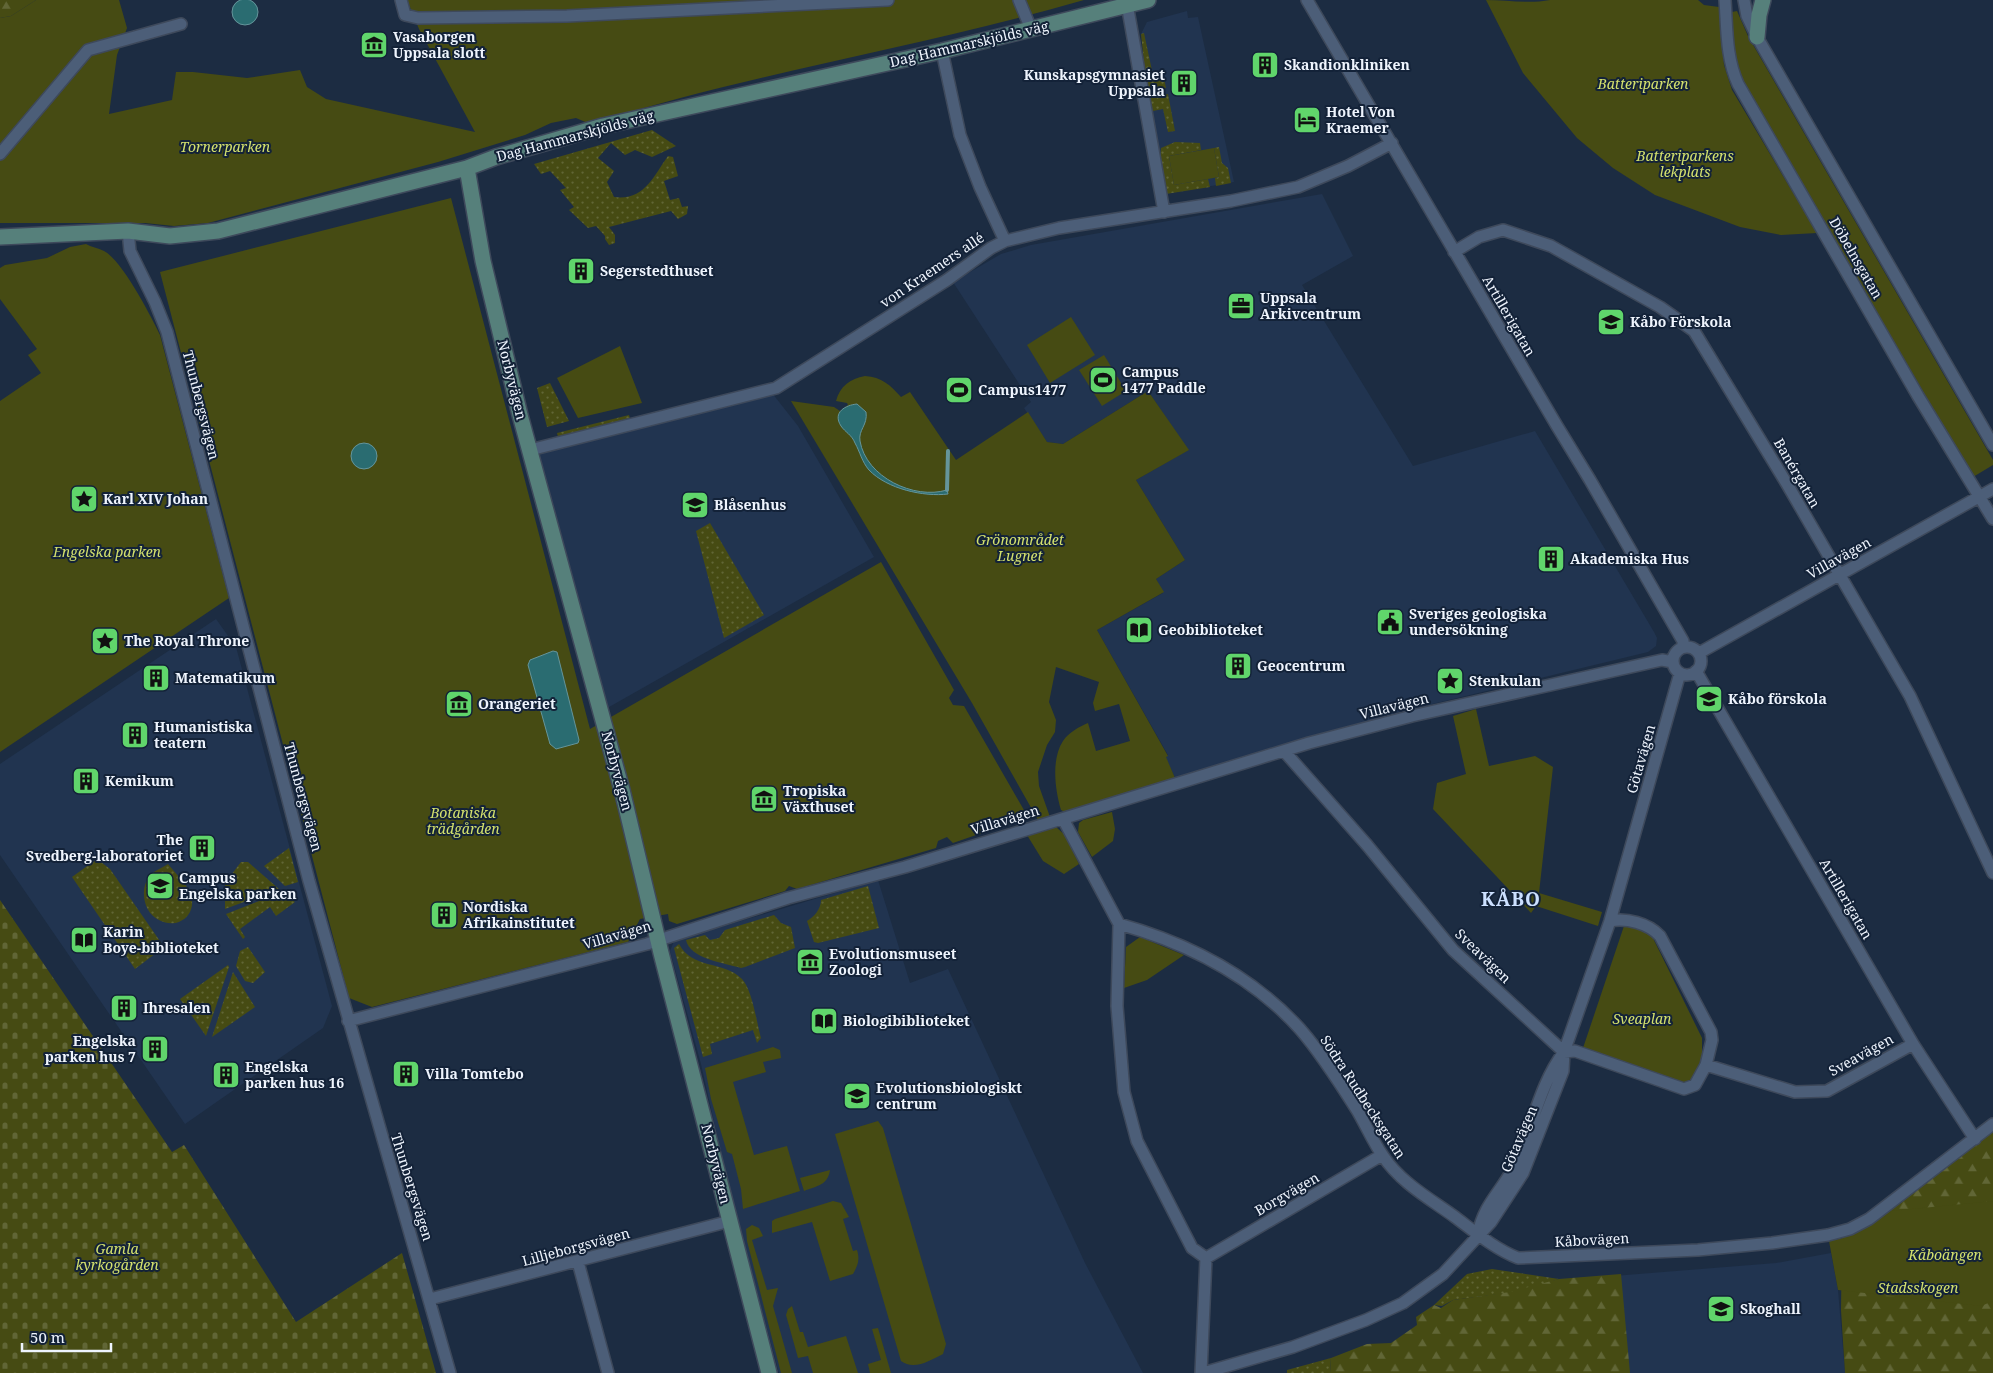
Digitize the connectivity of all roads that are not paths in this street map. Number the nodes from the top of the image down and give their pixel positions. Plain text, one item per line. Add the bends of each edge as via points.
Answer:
1 (401, 0) edge
2 (888, 0) edge
3 (1020, 0) edge
4 (1148, 0) edge
5 (1307, 0) edge
6 (1726, 0) edge
7 (1744, 0) edge
8 (1763, 0) edge
9 (1127, 4) junction
10 (181, 24) dead end
11 (1031, 30) junction
12 (1757, 37) junction
13 (942, 51) junction
14 (1392, 143) junction
15 (0, 154) edge
16 (467, 168) junction
17 (1164, 212) junction
18 (128, 231) junction
19 (0, 237) edge
20 (1005, 240) junction
21 (1454, 252) junction
22 (1993, 445) edge
23 (530, 450) junction
24 (1993, 489) edge
25 (1980, 496) junction
26 (1993, 519) edge
27 (1839, 576) junction
28 (1683, 647) junction
29 (1699, 653) junction
30 (1673, 662) junction
31 (1696, 671) junction
32 (1680, 673) junction
33 (1284, 751) junction
34 (1062, 818) junction
35 (1993, 873) edge
36 (1610, 921) junction
37 (1119, 924) junction
38 (658, 939) junction
39 (348, 1021) junction
40 (1913, 1044) junction
41 (1564, 1052) junction
42 (1706, 1064) junction
43 (1993, 1124) edge
44 (1975, 1140) junction
45 (1382, 1156) junction
46 (730, 1222) junction
47 (1478, 1234) junction
48 (1206, 1258) junction
49 (578, 1262) junction
50 (430, 1299) junction
51 (450, 1373) edge
52 (608, 1373) edge
53 (769, 1373) edge
54 (1202, 1373) edge

1 - 2 street via 405,15 418,18 494,18
3 - 11 street
4 - 9 street, Dag Hammarskjölds väg
5 - 14 street, Artillerigatan
6 - 25 street, Döbelnsgatan via 1729,54 1738,84 1918,396
7 - 12 street, Döbelnsgatan
8 - 12 street
9 - 11 street, Dag Hammarskjölds väg
9 - 17 street
10 - 15 street via 88,50
11 - 13 street, Dag Hammarskjölds väg
12 - 22 street, Döbelnsgatan
13 - 16 street, Dag Hammarskjölds väg via 603,126
13 - 20 street via 960,135
14 - 17 street, von Kraemers allé via 1298,187
14 - 21 street, Artillerigatan
16 - 18 street, Dag Hammarskjölds väg via 218,231 170,236
16 - 23 street, Norbyvägen via 483,261
17 - 20 street, von Kraemers allé
18 - 19 street, Dag Hammarskjölds väg
18 - 39 street, Thunbergsvägen via 130,251 167,332
20 - 23 street, von Kraemers allé via 776,388
21 - 27 street, Banérgatan via 1479,237 1504,230 1551,246 1694,331
21 - 28 street, Artillerigatan via 1590,480
23 - 38 street, Norbyvägen via 622,790
24 - 25 street, Villavägen
25 - 26 street, Döbelnsgatan
25 - 27 street, Villavägen
27 - 29 street, Villavägen
27 - 35 street, Banérgatan via 1914,705
28 - 29 street via 1691,647
28 - 30 street via 1677,651
29 - 31 street via 1701,662
30 - 32 street
30 - 33 street, Villavägen via 1662,660 1447,708
31 - 32 street
31 - 40 street, Artillerigatan
32 - 36 street, Götavägen
33 - 34 street, Villavägen
33 - 41 street, Sveavägen via 1453,950
34 - 37 street
34 - 38 street, Villavägen
36 - 41 street, Götavägen
36 - 42 street via 1646,925 1660,936 1711,1032
37 - 45 street, Södra Rudbecksgatan via 1157,935 1194,951 1270,999 1301,1030 1357,1110
37 - 48 street via 1119,1044 1124,1092 1136,1141 1192,1248
38 - 39 street, Villavägen
38 - 46 street, Norbyvägen
39 - 50 street, Thunbergsvägen
40 - 42 street, Sveavägen via 1827,1091 1795,1092
40 - 44 street, Artillerigatan
41 - 42 street via 1575,1051 1684,1089 1695,1085
41 - 47 street, Götavägen via 1553,1067 1513,1168 1482,1216
43 - 44 street, Kåbovägen
44 - 47 street, Kåbovägen via 1869,1219 1828,1235 1698,1250 1530,1259 1506,1254
45 - 47 street, Södra Rudbecksgatan via 1394,1171
45 - 48 street, Borgvägen
46 - 49 street, Lilljeborgsvägen
46 - 53 street, Norbyvägen
47 - 54 street via 1443,1274 1403,1303 1338,1331
48 - 54 street
49 - 50 street, Lilljeborgsvägen
49 - 52 street
50 - 51 street, Thunbergsvägen

